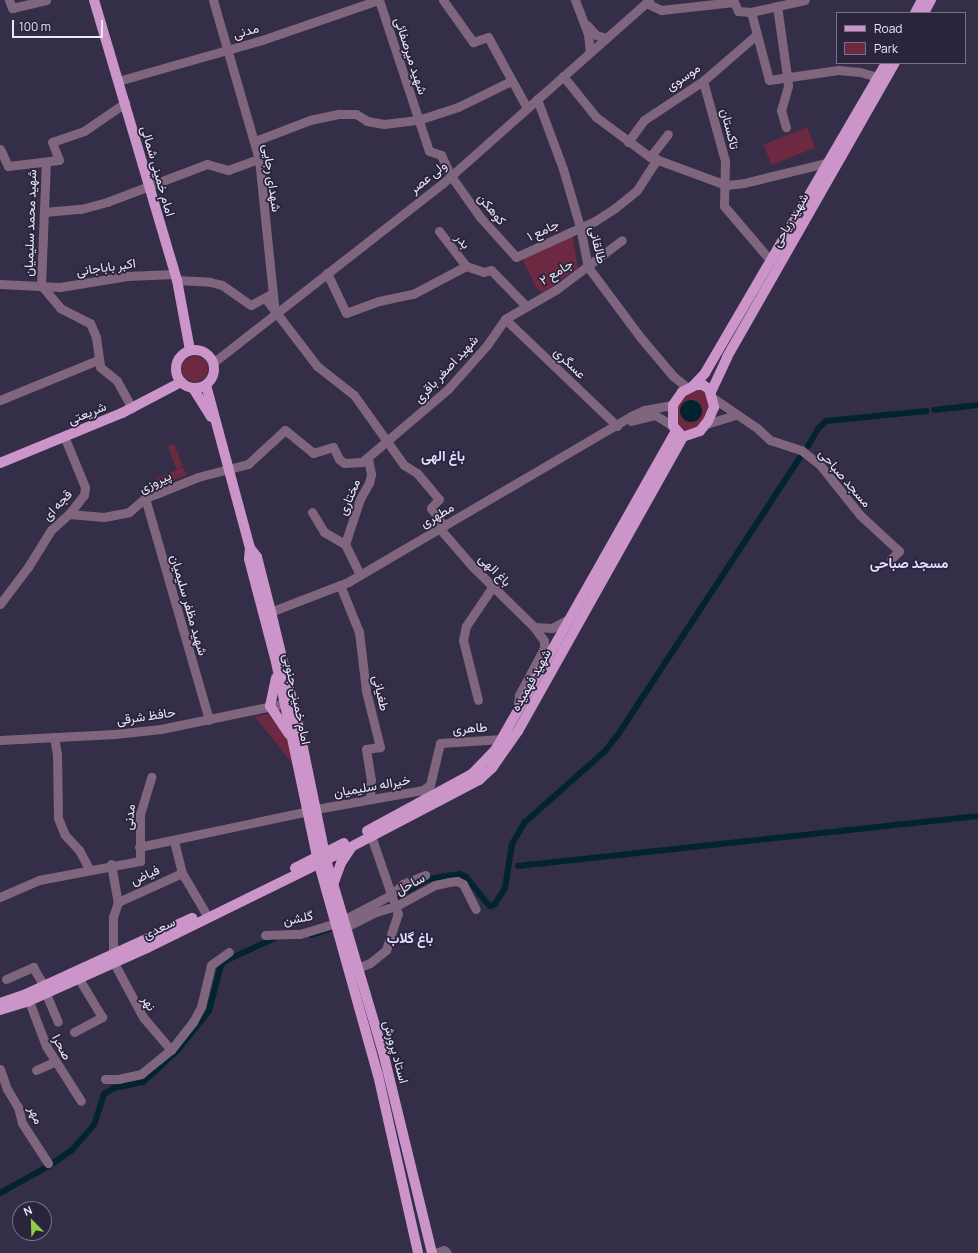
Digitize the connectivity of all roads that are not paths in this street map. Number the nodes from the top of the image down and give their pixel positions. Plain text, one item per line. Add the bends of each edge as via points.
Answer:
1 (9, 0) edge
2 (46, 0) edge
3 (94, 0) edge
4 (212, 0) edge
5 (378, 0) edge
6 (443, 0) edge
7 (575, 0) edge
8 (805, 0) edge
9 (922, 0) edge
10 (931, 0) edge
11 (647, 1) edge
12 (777, 6) junction
13 (751, 12) junction
14 (916, 12) edge
15 (925, 12) edge
16 (583, 20) junction
17 (755, 36) junction
18 (606, 38) junction
19 (227, 49) junction
20 (590, 52) junction
21 (885, 64) edge
22 (894, 64) edge
23 (563, 76) junction
24 (787, 76) junction
25 (878, 77) junction
26 (703, 80) junction
27 (118, 81) junction
28 (511, 81) junction
29 (537, 99) junction
30 (125, 103) junction
31 (527, 108) junction
32 (418, 120) junction
33 (786, 127) dead end
34 (668, 134) dead end
35 (255, 141) junction
36 (628, 142) junction
37 (0, 149) edge
38 (653, 158) junction
39 (259, 159) junction
40 (46, 162) junction
41 (830, 162) junction
42 (451, 176) junction
43 (149, 184) junction
44 (726, 185) junction
45 (44, 212) junction
46 (580, 227) junction
47 (440, 231) dead end
48 (622, 240) dead end
49 (516, 257) joint
50 (771, 261) junction
51 (466, 266) junction
52 (588, 267) junction
53 (327, 273) junction
54 (176, 277) junction
55 (0, 284) edge
56 (41, 286) junction
57 (268, 295) junction
58 (538, 298) joint
59 (525, 305) junction
60 (275, 313) junction
61 (504, 319) junction
62 (190, 350) junction
63 (98, 360) junction
64 (214, 362) junction
65 (673, 376) junction
66 (181, 382) junction
67 (206, 385) junction
68 (691, 387) junction
69 (193, 388) junction
70 (679, 395) junction
71 (712, 395) junction
72 (0, 400) edge
73 (673, 405) junction
74 (132, 408) junction
75 (735, 415) junction
76 (706, 424) junction
77 (216, 426) junction
78 (617, 426) junction
79 (677, 431) junction
80 (64, 436) junction
81 (388, 441) junction
82 (368, 458) junction
83 (0, 463) edge
84 (230, 470) junction
85 (145, 498) junction
86 (312, 512) dead end
87 (69, 514) junction
88 (442, 527) junction
89 (345, 544) junction
90 (891, 559) dead end
91 (360, 575) junction
92 (340, 585) junction
93 (492, 586) junction
94 (0, 604) edge
95 (268, 613) junction
96 (569, 619) junction
97 (534, 627) junction
98 (276, 662) junction
99 (478, 700) dead end
100 (289, 703) junction
101 (270, 706) junction
102 (516, 714) junction
103 (209, 720) junction
104 (54, 737) junction
105 (502, 739) junction
106 (0, 740) edge
107 (293, 741) junction
108 (151, 777) dead end
109 (426, 794) junction
110 (370, 798) junction
111 (312, 810) junction
112 (371, 836) junction
113 (174, 841) junction
114 (139, 847) junction
115 (352, 847) junction
116 (321, 858) junction
117 (110, 864) junction
118 (89, 869) junction
119 (182, 873) junction
120 (425, 875) dead end
121 (333, 885) junction
122 (391, 894) junction
123 (0, 897) edge
124 (118, 902) junction
125 (396, 906) junction
126 (476, 910) dead end
127 (206, 915) junction
128 (341, 924) junction
129 (265, 935) dead end
130 (229, 952) dead end
131 (113, 959) junction
132 (358, 968) junction
133 (6, 979) dead end
134 (79, 979) junction
135 (45, 990) junction
136 (29, 1001) junction
137 (0, 1003) edge
138 (0, 1010) edge
139 (58, 1022) dead end
140 (74, 1032) dead end
141 (171, 1050) junction
142 (383, 1052) junction
143 (372, 1055) junction
144 (54, 1062) junction
145 (36, 1070) dead end
146 (1, 1075) edge
147 (106, 1079) dead end
148 (82, 1101) dead end
149 (48, 1162) dead end
150 (437, 1251) edge
151 (418, 1253) edge

1 - 2 street via 12,8
3 - 27 main road, امام خمینی شمالی
4 - 19 street, شهدای رجایی
5 - 19 street, مدنی via 296,29
5 - 32 street, شهید میرصفائی
6 - 28 street via 473,42 488,38
7 - 16 street
8 - 12 street
9 - 14 main road
10 - 15 main road
11 - 13 street via 661,10 734,2 738,11
11 - 18 street, ولی عصر
12 - 13 street
12 - 24 street
13 - 17 street
16 - 18 street via 596,35
16 - 20 street
17 - 24 street via 769,80
17 - 26 street, موسوی
18 - 20 street, ولی عصر
19 - 27 street, مدنی
19 - 35 street, شهدای رجایی
20 - 23 street, ولی عصر
21 - 25 main road, شهید ریاحی
22 - 71 main road, شهید ریاحی via 726,357
23 - 29 street, ولی عصر
23 - 36 street via 596,117
24 - 25 street via 838,70
24 - 33 street via 788,86 781,110
25 - 41 main road, شهید ریاحی
26 - 36 street, موسوی via 644,120
26 - 44 street, تاکستان via 725,161
27 - 30 main road, امام خمینی شمالی
28 - 31 street
28 - 32 street via 458,107
29 - 31 street, ولی عصر
29 - 46 street, طالقانی via 563,168
30 - 40 street via 84,131 52,142 58,160
30 - 43 main road, امام خمینی شمالی
31 - 42 street, ولی عصر
32 - 35 street via 384,124 367,121 356,114 339,114 310,120
32 - 42 street, شهید میرصفائی via 429,151 441,155
34 - 38 street, جامع ۱
35 - 39 street, شهدای رجایی
36 - 38 street
37 - 40 street via 8,166
38 - 44 street
38 - 46 street, جامع ۱ via 637,190 595,221
39 - 43 street via 228,170 207,164
39 - 57 street, شهدای رجایی
40 - 45 street, شهید محمد سلیمیان
41 - 44 street
41 - 50 main road, شهید ریاحی
42 - 49 street, کوهکن via 480,217
42 - 53 street, ولی عصر
43 - 45 street via 81,209
43 - 54 main road, امام خمینی شمالی
44 - 50 street, تاکستان via 724,206
45 - 56 street, شهید محمد سلیمیان
46 - 49 street, جامع ۱
46 - 52 street, طالقانی
47 - 51 street, بدر
48 - 52 street, جامع ۲
50 - 68 main road, شهید ریاحی via 704,373
51 - 53 street via 413,294 392,297 346,313
51 - 59 street via 483,272 491,270
52 - 58 street, جامع ۲ via 557,289
52 - 65 street, طالقانی via 602,290
53 - 60 street, ولی عصر
54 - 56 street, اکبر باباجانی via 127,276 60,287
54 - 57 street, اکبر باباجانی via 222,285 251,305
54 - 62 main road, امام خمینی شمالی
55 - 56 street, اکبر باباجانی
56 - 63 street via 60,308 90,323 96,337
57 - 60 street, شهدای رجایی
58 - 59 street, شهید اصغر باقری
59 - 61 street, شهید اصغر باقری
60 - 64 street, ولی عصر via 250,336
60 - 81 street via 317,366 354,395
61 - 78 street, عسگری
61 - 81 street, شهید اصغر باقری via 487,346 448,389
62 - 64 main road via 207,353
62 - 66 main road via 179,358 177,364 176,370
63 - 72 street
63 - 74 street via 104,371 117,381
64 - 67 main road via 214,375
65 - 68 street
65 - 70 street
66 - 69 main road
66 - 74 main road, شریعتی
67 - 69 main road
67 - 77 main road
68 - 70 main road
68 - 71 main road via 703,385
69 - 77 main road
70 - 73 main road
71 - 75 street
71 - 76 main road via 714,408
73 - 78 street via 644,410
73 - 79 main road
74 - 80 main road, شریعتی
75 - 76 street
75 - 90 street, مسجد صباحی via 757,428 770,440 801,450 820,465 860,515 899,551
76 - 79 main road via 700,431
77 - 84 main road, امام خمینی جنوبی
78 - 79 street via 655,415
78 - 88 street, مطهری
79 - 96 main road, شهید فهمیده
79 - 112 main road, شهید فهمیده via 518,731 492,768 479,780 448,798
80 - 83 main road, شریعتی
80 - 87 street, قجه ای via 84,486 84,495
81 - 82 street, شهید اصغر باقری
81 - 88 street, باغ الهی via 404,465 417,473 440,499 431,508
82 - 84 street, پیروزی via 362,462 344,463 339,460 333,447 313,453 285,430 248,464
82 - 89 street, مختاری via 371,474 369,483 360,499
84 - 85 street, پیروزی via 198,477
84 - 95 main road, امام خمینی جنوبی via 250,548 249,559
85 - 87 street, پیروزی via 129,512 104,517
85 - 103 street, شهید مظفر سلیمیان
86 - 89 street via 324,532
87 - 94 street, قجه ای via 51,530 28,567
88 - 91 street, مطهری
88 - 93 street, باغ الهی via 458,552
89 - 91 street
91 - 92 street, مطهری
92 - 95 street, مطهری
92 - 110 street, طغیانی via 359,632 366,691 380,748 366,749 371,780
93 - 97 street, باغ الهی
93 - 99 street via 466,626 463,640
95 - 98 main road, امام خمینی جنوبی
95 - 100 main road, امام خمینی جنوبی
96 - 97 street via 552,628
96 - 102 main road, شهید فهمیده
97 - 102 street, باغ الهی via 544,641 544,648 519,695
98 - 100 main road, امام خمینی جنوبی
98 - 101 main road via 276,684
100 - 101 street, حافظ شرقی
100 - 107 main road, امام خمینی جنوبی
100 - 111 main road, امام خمینی جنوبی
101 - 103 street, حافظ شرقی
101 - 107 main road
102 - 105 main road, شهید فهمیده
103 - 104 street, حافظ شرقی via 115,734
104 - 106 street, حافظ شرقی
104 - 118 street via 57,754 58,818 65,835 80,850
105 - 109 main road, شهید فهمیده via 479,769
105 - 109 street, طاهری via 440,743
107 - 111 main road, امام خمینی جنوبی
108 - 114 street, مدنی via 140,814
109 - 110 street, خیراله سلیمیان
109 - 116 main road, شهید فهمیده
110 - 111 street, خیراله سلیمیان
111 - 113 street
111 - 116 main road, امام خمینی جنوبی
112 - 115 main road, شهید فهمیده
112 - 122 street
113 - 114 street
113 - 119 street
114 - 117 street, مدنی via 140,861
115 - 116 main road, شهید فهمیده
115 - 121 main road via 341,863
116 - 121 main road, استاد پرورش
116 - 127 main road, سعدی
116 - 128 main road, استاد پرورش
117 - 118 street
117 - 124 street
118 - 123 street via 39,880
119 - 124 street, فیاض
119 - 127 street
120 - 122 street via 402,884
121 - 128 main road, استاد پرورش
122 - 125 street
122 - 128 street
124 - 131 street via 112,917
125 - 126 street, ساحل via 435,885 457,881 463,884
125 - 128 street, ساحل
125 - 132 street via 397,922 386,950 370,963
127 - 131 main road, سعدی
128 - 129 street, گلشن via 300,934
128 - 132 main road, استاد پرورش
128 - 143 main road, استاد پرورش
130 - 141 street via 211,965 201,1007 193,1022
131 - 134 main road, سعدی
131 - 135 main road, سعدی
131 - 141 street, نهر via 143,1018
132 - 142 main road, استاد پرورش
133 - 135 street via 33,966
134 - 135 main road, سعدی
134 - 140 street via 102,1016
135 - 136 main road, سعدی
135 - 137 main road, سعدی
135 - 139 street
136 - 138 main road, سعدی
136 - 144 street, صحرا
141 - 147 street via 141,1074 118,1080
142 - 143 main road
142 - 150 main road, استاد پرورش
143 - 151 main road, استاد پرورش
144 - 145 street
144 - 148 street, صحرا
146 - 149 street, مهر via 18,1107 22,1123

